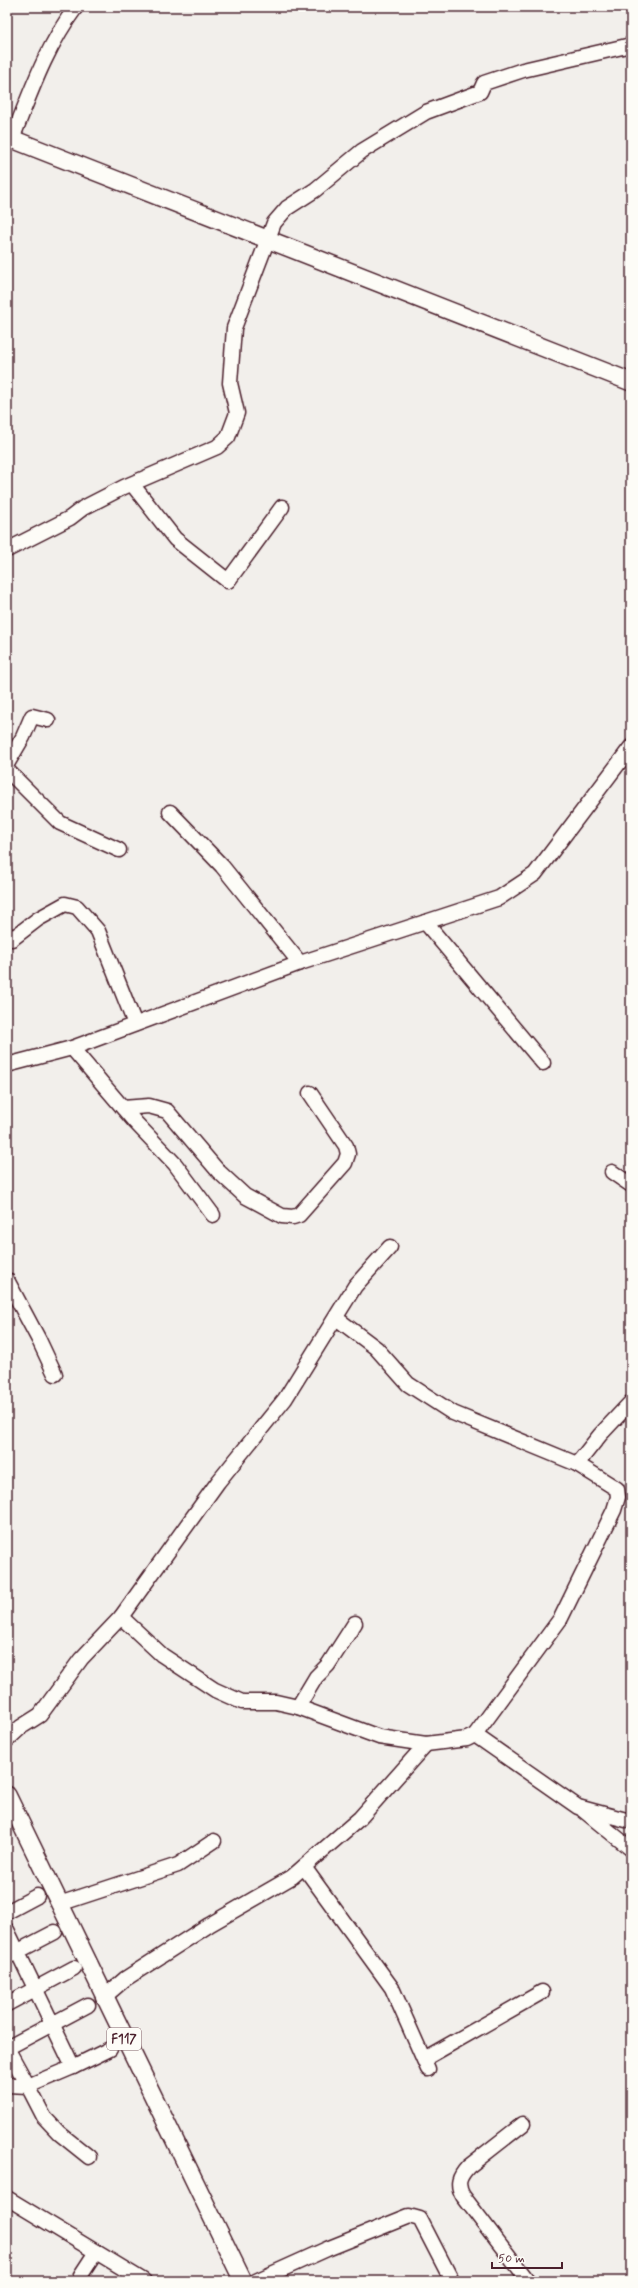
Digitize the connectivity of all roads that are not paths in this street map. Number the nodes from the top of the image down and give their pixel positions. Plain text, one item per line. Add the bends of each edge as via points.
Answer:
1 (76, 7) edge
2 (631, 45) edge
3 (9, 138) edge
4 (268, 240) junction
5 (631, 382) edge
6 (132, 484) junction
7 (282, 506) dead end
8 (7, 550) edge
9 (48, 720) dead end
10 (631, 747) edge
11 (7, 764) edge
12 (7, 770) edge
13 (170, 812) dead end
14 (119, 850) dead end
15 (425, 922) junction
16 (7, 934) edge
17 (300, 962) junction
18 (134, 1024) junction
19 (72, 1048) junction
20 (543, 1062) dead end
21 (7, 1065) edge
22 (310, 1093) dead end
23 (123, 1108) junction
24 (612, 1172) dead end
25 (631, 1185) edge
26 (213, 1216) dead end
27 (390, 1247) dead end
28 (7, 1280) edge
29 (336, 1318) junction
30 (55, 1374) dead end
31 (631, 1402) edge
32 (576, 1464) junction
33 (121, 1617) junction
34 (355, 1623) dead end
35 (298, 1707) junction
36 (475, 1735) junction
37 (7, 1740) edge
38 (426, 1744) junction
39 (7, 1795) edge
40 (578, 1807) junction
41 (631, 1819) edge
42 (214, 1841) dead end
43 (631, 1848) edge
44 (304, 1867) junction
45 (37, 1896) dead end
46 (59, 1904) junction
47 (7, 1912) edge
48 (7, 1930) edge
49 (55, 1932) dead end
50 (12, 1954) edge
51 (74, 1968) dead end
52 (35, 1988) junction
53 (542, 1992) dead end
54 (104, 1998) junction
55 (7, 2004) edge
56 (88, 2005) dead end
57 (52, 2023) junction
58 (7, 2048) edge
59 (110, 2049) dead end
60 (73, 2067) junction
61 (7, 2085) edge
62 (28, 2086) junction
63 (523, 2124) dead end
64 (88, 2157) dead end
65 (7, 2198) edge
66 (96, 2252) junction
67 (80, 2281) edge
68 (144, 2281) edge
69 (243, 2281) edge
70 (256, 2281) edge
71 (452, 2281) edge
72 (528, 2281) edge

1 - 3 street via 48,52
2 - 4 street via 523,70 484,83 480,92 426,112 362,151 315,190 287,208 274,223
3 - 4 main road
4 - 5 main road
4 - 6 street via 234,328 230,383 237,413 228,438 217,447
6 - 7 street via 175,539 228,581
6 - 8 street
9 - 11 street via 32,716
10 - 15 street via 535,874 499,898
12 - 14 street via 60,823
13 - 17 street via 222,866
15 - 17 street
15 - 20 street
16 - 18 street via 12,938 65,904 77,907 98,931
17 - 18 street
18 - 19 street
19 - 21 street
19 - 23 street
22 - 23 street via 346,1146 348,1154 345,1163 299,1215 293,1217 282,1216 245,1196 218,1171 167,1111 149,1106
23 - 26 street via 175,1164
24 - 25 street
27 - 29 street via 355,1286
28 - 30 street
29 - 32 street via 376,1348 408,1384 453,1413
29 - 33 street via 285,1399 218,1482
31 - 32 street
32 - 36 street via 617,1489 618,1497 614,1510 561,1618
33 - 35 street via 162,1655 215,1690 242,1702 276,1702
33 - 37 street via 81,1659 40,1715
34 - 35 street
35 - 38 street via 379,1737
36 - 38 street via 467,1739
36 - 40 street
38 - 44 street via 360,1818
39 - 46 main road, F117
40 - 41 street via 626,1820
40 - 43 street
42 - 46 street via 178,1865
44 - 53 street via 392,1988 426,2064
44 - 54 street via 292,1877 209,1925 125,1979
45 - 47 street
46 - 54 main road, F117
48 - 50 street
49 - 50 street
50 - 52 street
51 - 52 street
52 - 55 street
52 - 57 street
54 - 69 main road, F117
56 - 57 street
57 - 58 street
57 - 60 street
58 - 62 street
59 - 60 street
60 - 62 street
61 - 62 street
62 - 64 street via 44,2117
63 - 72 street via 468,2167 462,2174 458,2186
65 - 66 street
66 - 67 street via 81,2275
66 - 68 street
70 - 71 street via 409,2216 420,2219

